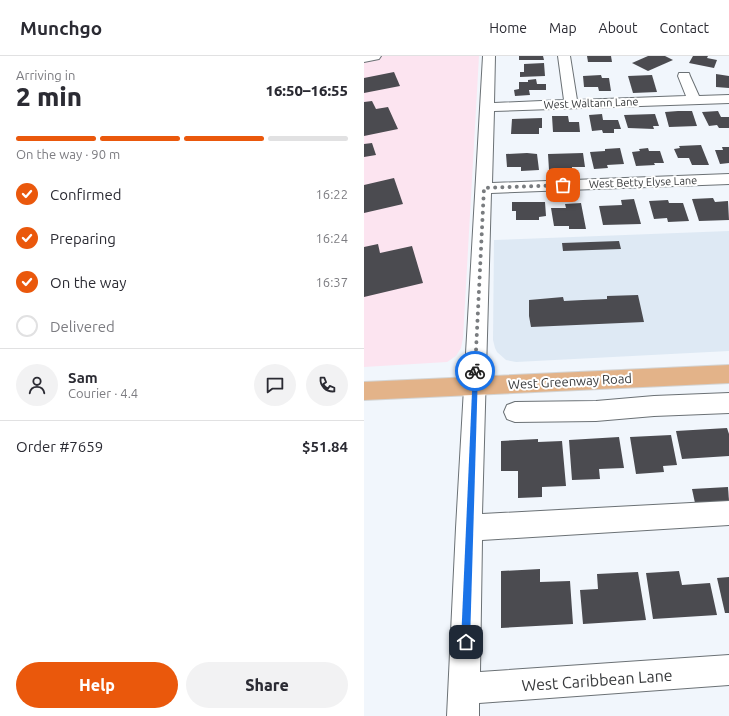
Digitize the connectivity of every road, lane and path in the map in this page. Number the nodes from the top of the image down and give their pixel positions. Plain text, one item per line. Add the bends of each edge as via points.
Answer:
1 (376, 56) edge
2 (489, 56) edge
3 (564, 56) edge
4 (364, 58) edge
5 (684, 76) dead end
6 (729, 99) edge
7 (694, 100) junction
8 (571, 104) junction
9 (487, 106) junction
10 (729, 179) edge
11 (484, 188) junction
12 (729, 374) edge
13 (475, 386) junction
14 (364, 391) edge
15 (729, 403) edge
16 (515, 412) dead end
17 (729, 513) edge
18 (469, 528) junction
19 (729, 670) edge
20 (464, 702) edge

1 - 4 street
2 - 9 street
3 - 8 street
5 - 7 street
6 - 7 street, West Waltann Lane
7 - 8 street, West Waltann Lane
8 - 9 street, West Waltann Lane
9 - 11 street
10 - 11 street, West Betty Elyse Lane
11 - 13 street
12 - 13 main road, West Greenway Road
13 - 14 main road, West Greenway Road
13 - 18 street
15 - 16 street via 596,411
17 - 18 street
18 - 20 street
19 - 20 street, West Caribbean Lane

